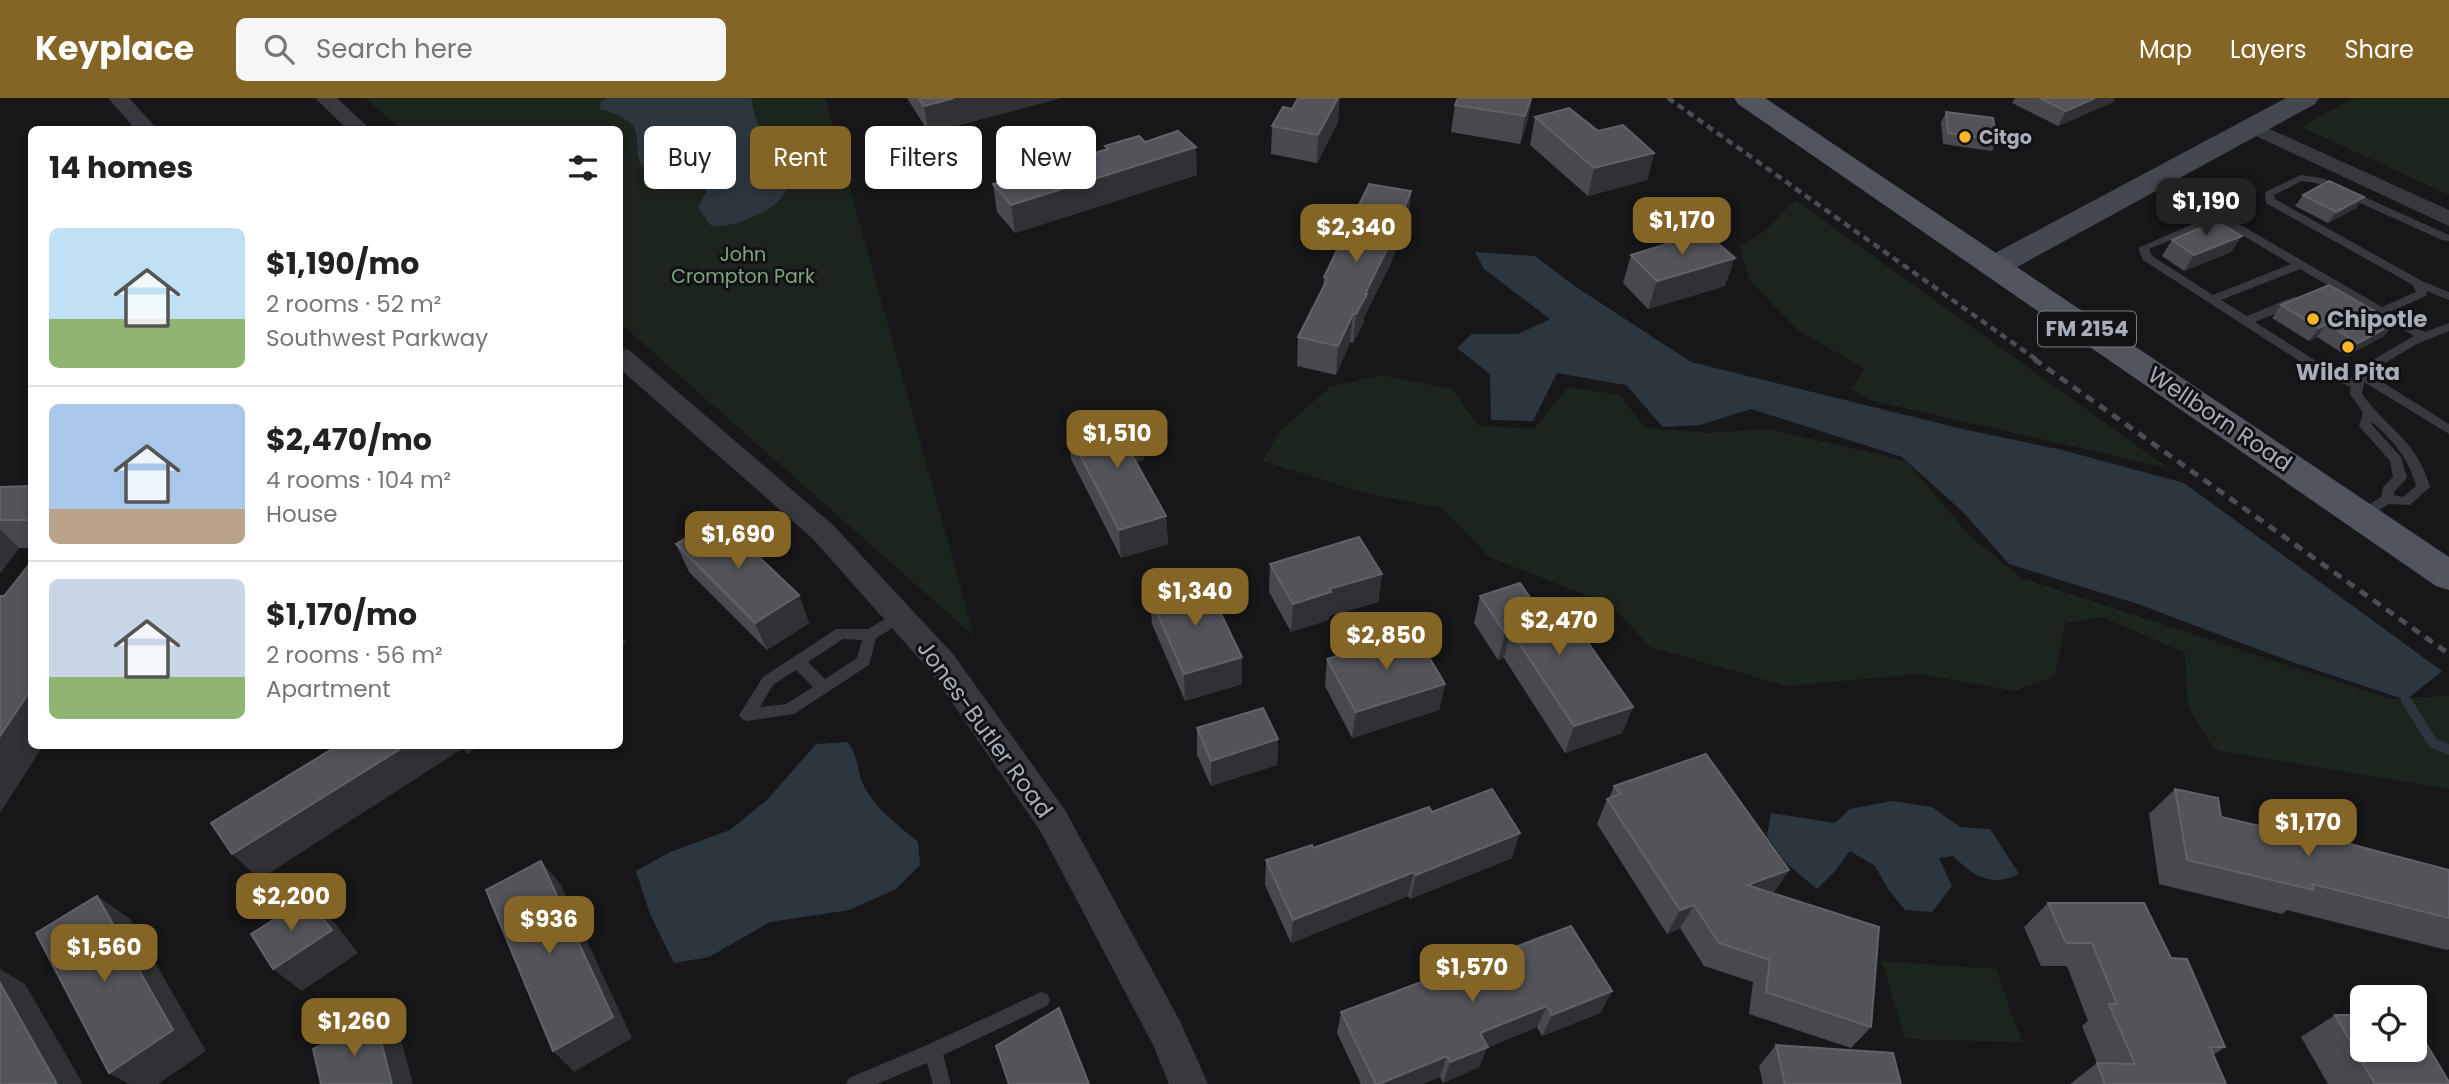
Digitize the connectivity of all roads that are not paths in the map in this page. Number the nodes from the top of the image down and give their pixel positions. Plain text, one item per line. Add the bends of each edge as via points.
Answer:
1 (118, 98) edge
2 (325, 98) edge
3 (1747, 98) edge
4 (2306, 98) edge
5 (2260, 123) junction
6 (144, 126) edge
7 (356, 126) edge
8 (2449, 205) edge
9 (2448, 231) edge
10 (2301, 264) junction
11 (1995, 266) junction
12 (2418, 283) junction
13 (2320, 290) edge
14 (2308, 296) edge
15 (2449, 296) edge
16 (2213, 299) junction
17 (2382, 312) junction
18 (2246, 321) junction
19 (2449, 327) edge
20 (2418, 338) junction
21 (623, 359) edge
22 (2357, 379) junction
23 (2369, 413) junction
24 (2449, 430) edge
25 (2374, 507) junction
26 (2449, 576) edge
27 (899, 617) junction
28 (870, 635) junction
29 (798, 662) junction
30 (823, 687) junction
31 (1041, 1000) dead end
32 (933, 1051) junction
33 (855, 1084) edge
34 (942, 1084) edge
35 (1189, 1084) edge

1 - 6 street
2 - 7 street
3 - 11 main road, Wellborn Road / FM 2154
4 - 5 main road
5 - 8 street
5 - 9 street
5 - 11 main road
9 - 12 lane via 2318,180 2301,178 2269,194 2270,201
10 - 16 lane
10 - 16 lane via 2228,222 2213,219 2143,248 2147,258
10 - 17 lane
11 - 25 main road, Wellborn Road / FM 2154
12 - 15 lane
12 - 17 lane via 2421,293
13 - 20 lane
14 - 18 lane
16 - 18 lane
17 - 20 lane
18 - 22 lane via 2322,370
19 - 20 lane
20 - 22 lane
21 - 27 street, Jones-Butler Road via 823,532
22 - 23 lane via 2356,394
22 - 24 lane
23 - 25 lane via 2365,426 2396,460 2400,478
23 - 25 lane via 2387,427 2419,467 2423,487 2405,502
25 - 26 main road, Wellborn Road / FM 2154
27 - 28 lane
27 - 35 street, Jones-Butler Road via 942,663 1053,821
28 - 29 lane via 841,634
28 - 30 lane via 864,660
29 - 30 lane
29 - 30 lane via 768,681 747,715 789,710
31 - 32 lane
32 - 33 lane
32 - 34 lane

